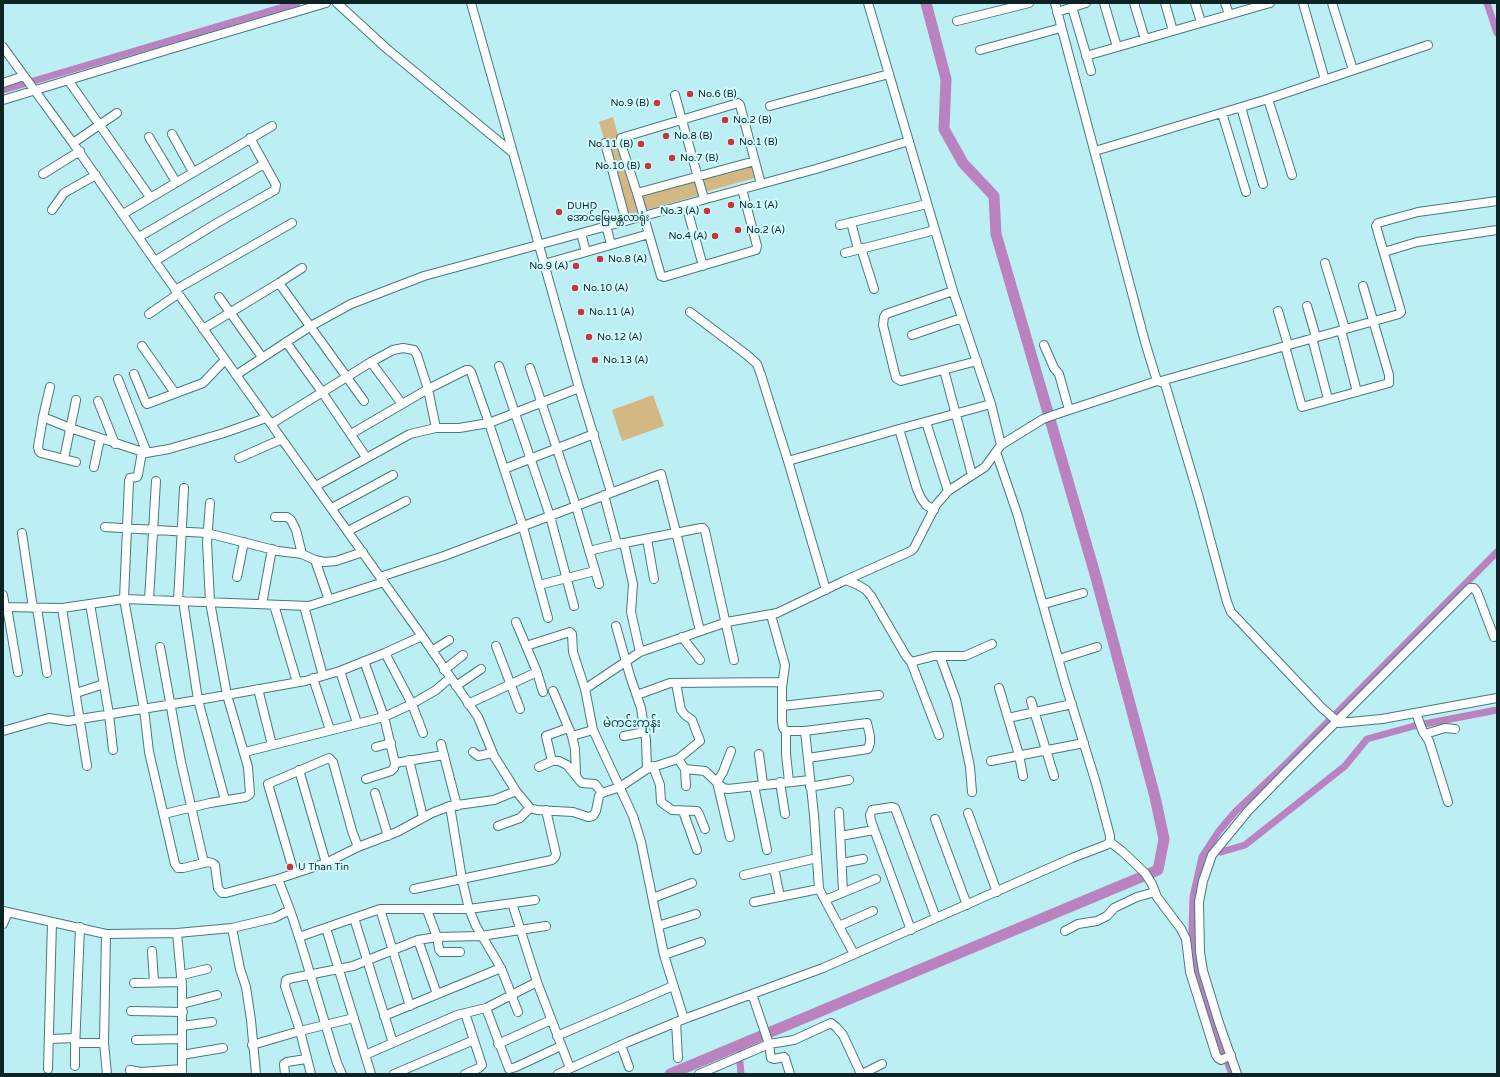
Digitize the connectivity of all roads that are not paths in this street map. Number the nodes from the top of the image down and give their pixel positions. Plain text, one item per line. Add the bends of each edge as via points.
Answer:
1 (326, 3) edge
2 (337, 3) edge
3 (471, 3) edge
4 (868, 3) edge
5 (1029, 3) edge
6 (1054, 3) edge
7 (1086, 3) edge
8 (1104, 3) edge
9 (1134, 3) edge
10 (1165, 3) edge
11 (1195, 3) edge
12 (1225, 3) edge
13 (1270, 3) edge
14 (1303, 3) edge
15 (1332, 3) edge
16 (1255, 5) edge
17 (1072, 7) junction
18 (1057, 12) junction
19 (1229, 14) junction
20 (957, 21) dead end
21 (1201, 22) junction
22 (1061, 28) junction
23 (1173, 31) junction
24 (1145, 39) junction
25 (1428, 45) dead end
26 (3, 47) edge
27 (1117, 47) junction
28 (980, 50) dead end
29 (1086, 56) junction
30 (1352, 70) junction
31 (1091, 72) dead end
32 (889, 74) junction
33 (25, 77) junction
34 (68, 80) junction
35 (1325, 80) junction
36 (3, 83) edge
37 (35, 91) junction
38 (675, 95) dead end
39 (1268, 99) junction
40 (3, 100) edge
41 (770, 106) dead end
42 (1241, 107) junction
43 (117, 113) dead end
44 (1222, 113) junction
45 (682, 120) junction
46 (100, 125) junction
47 (272, 126) dead end
48 (172, 134) dead end
49 (149, 138) dead end
50 (250, 138) junction
51 (909, 141) junction
52 (73, 143) junction
53 (605, 143) dead end
54 (80, 151) junction
55 (1095, 151) junction
56 (513, 153) junction
57 (755, 161) junction
58 (264, 164) junction
59 (193, 172) junction
60 (42, 174) dead end
61 (96, 175) junction
62 (697, 175) junction
63 (1292, 175) dead end
64 (176, 182) junction
65 (761, 184) junction
66 (1263, 184) dead end
67 (742, 189) junction
68 (1246, 192) dead end
69 (637, 193) junction
70 (150, 197) junction
71 (704, 199) junction
72 (1497, 200) edge
73 (927, 204) junction
74 (686, 205) junction
75 (52, 210) dead end
76 (123, 214) junction
77 (644, 216) junction
78 (626, 221) junction
79 (851, 222) junction
80 (292, 223) dead end
81 (840, 225) dead end
82 (606, 226) junction
83 (935, 230) junction
84 (1497, 230) edge
85 (581, 233) junction
86 (649, 234) junction
87 (139, 237) junction
88 (611, 244) junction
89 (538, 245) junction
90 (860, 249) junction
91 (586, 252) junction
92 (1384, 252) junction
93 (845, 253) dead end
94 (154, 261) junction
95 (1326, 263) dead end
96 (544, 264) junction
97 (703, 266) junction
98 (302, 268) dead end
99 (279, 283) junction
100 (1363, 286) dead end
101 (874, 289) dead end
102 (953, 291) junction
103 (177, 292) junction
104 (219, 297) dead end
105 (1307, 306) dead end
106 (1278, 311) dead end
107 (230, 312) junction
108 (690, 312) dead end
109 (149, 314) dead end
110 (962, 318) junction
111 (1373, 321) junction
112 (311, 326) junction
113 (203, 329) junction
114 (1343, 329) junction
115 (912, 335) dead end
116 (1314, 338) junction
117 (286, 342) junction
118 (1044, 345) dead end
119 (142, 346) dead end
120 (1286, 346) junction
121 (262, 357) junction
122 (225, 360) junction
123 (977, 361) junction
124 (371, 362) junction
125 (499, 366) dead end
126 (530, 368) dead end
127 (944, 370) junction
128 (134, 374) dead end
129 (236, 375) junction
130 (347, 377) junction
131 (118, 379) dead end
132 (1159, 381) junction
133 (50, 387) dead end
134 (579, 388) junction
135 (428, 389) junction
136 (322, 392) junction
137 (1357, 392) junction
138 (175, 393) junction
139 (76, 400) dead end
140 (1328, 400) junction
141 (98, 401) dead end
142 (364, 401) dead end
143 (541, 402) junction
144 (402, 404) junction
145 (991, 404) junction
146 (1069, 410) junction
147 (515, 412) junction
148 (955, 414) junction
149 (43, 417) junction
150 (268, 421) junction
151 (926, 422) junction
152 (489, 423) junction
153 (70, 428) junction
154 (436, 428) junction
155 (899, 429) junction
156 (350, 434) junction
157 (594, 434) junction
158 (100, 439) junction
159 (282, 439) junction
160 (115, 444) junction
161 (556, 448) junction
162 (998, 448) junction
163 (144, 452) junction
164 (366, 457) junction
165 (240, 458) dead end
166 (64, 459) junction
167 (531, 459) junction
168 (788, 461) junction
169 (76, 462) dead end
170 (94, 467) dead end
171 (504, 469) junction
172 (393, 475) dead end
173 (972, 475) junction
174 (156, 481) dead end
175 (316, 486) junction
176 (184, 488) dead end
177 (948, 491) junction
178 (608, 494) junction
179 (406, 501) dead end
180 (210, 503) dead end
181 (576, 506) junction
182 (332, 508) junction
183 (934, 510) junction
184 (550, 516) junction
185 (276, 517) dead end
186 (105, 527) dead end
187 (523, 527) junction
188 (126, 528) junction
189 (153, 530) junction
190 (348, 531) junction
191 (181, 532) junction
192 (676, 532) junction
193 (22, 533) dead end
194 (208, 533) junction
195 (647, 539) junction
196 (244, 542) junction
197 (620, 544) junction
198 (272, 549) junction
199 (589, 551) junction
200 (363, 552) junction
201 (302, 554) junction
202 (316, 560) junction
203 (595, 571) junction
204 (566, 577) junction
205 (237, 578) dead end
206 (654, 579) dead end
207 (382, 580) junction
208 (846, 580) junction
209 (539, 584) junction
210 (599, 584) dead end
211 (826, 590) junction
212 (1083, 593) dead end
213 (3, 594) edge
214 (124, 599) junction
215 (149, 600) junction
216 (329, 600) junction
217 (180, 601) junction
218 (210, 602) junction
219 (90, 604) junction
220 (262, 604) junction
221 (1044, 604) junction
222 (274, 605) junction
223 (304, 606) junction
224 (574, 606) dead end
225 (5, 607) edge
226 (35, 608) junction
227 (62, 608) junction
228 (771, 615) junction
229 (548, 618) dead end
230 (516, 622) dead end
231 (726, 622) junction
232 (616, 626) dead end
233 (700, 631) junction
234 (422, 636) junction
235 (682, 637) junction
236 (1494, 637) dead end
237 (449, 640) dead end
238 (992, 644) dead end
239 (496, 646) dead end
240 (526, 646) junction
241 (160, 647) dead end
242 (1097, 647) dead end
243 (432, 652) junction
244 (640, 652) junction
245 (385, 653) junction
246 (463, 655) dead end
247 (940, 656) junction
248 (1059, 659) junction
249 (700, 660) dead end
250 (734, 660) dead end
251 (364, 661) junction
252 (626, 662) junction
253 (911, 662) junction
254 (481, 669) dead end
255 (444, 670) junction
256 (340, 671) junction
257 (18, 672) dead end
258 (537, 672) junction
259 (47, 673) dead end
260 (323, 676) junction
261 (313, 678) junction
262 (450, 678) junction
263 (297, 682) junction
264 (783, 682) junction
265 (676, 683) junction
266 (104, 684) junction
267 (511, 684) junction
268 (456, 686) junction
269 (999, 688) dead end
270 (258, 689) junction
271 (585, 689) junction
272 (553, 691) dead end
273 (543, 692) dead end
274 (76, 693) junction
275 (227, 695) junction
276 (637, 695) junction
277 (879, 695) dead end
278 (1497, 698) edge
279 (198, 700) junction
280 (1032, 701) dead end
281 (412, 704) junction
282 (468, 704) junction
283 (1072, 704) junction
284 (170, 705) junction
285 (782, 706) junction
286 (144, 709) junction
287 (520, 709) dead end
288 (1035, 712) junction
289 (109, 714) junction
290 (384, 716) junction
291 (1417, 716) junction
292 (1008, 718) junction
293 (80, 719) junction
294 (1334, 719) junction
295 (357, 723) junction
296 (568, 728) junction
297 (1454, 729) dead end
298 (330, 730) junction
299 (592, 730) junction
300 (805, 731) junction
301 (3, 732) edge
302 (645, 732) junction
303 (786, 732) junction
304 (423, 733) dead end
305 (1424, 733) junction
306 (572, 736) junction
307 (624, 736) dead end
308 (939, 736) dead end
309 (391, 743) junction
310 (1084, 743) junction
311 (441, 744) dead end
312 (272, 745) junction
313 (376, 748) dead end
314 (113, 750) dead end
315 (1046, 750) junction
316 (731, 751) dead end
317 (245, 752) junction
318 (473, 752) dead end
319 (492, 753) junction
320 (759, 754) dead end
321 (444, 755) junction
322 (1019, 756) junction
323 (678, 758) junction
324 (808, 758) junction
325 (409, 760) junction
326 (552, 761) junction
327 (991, 761) dead end
328 (395, 763) junction
329 (87, 766) dead end
330 (540, 767) dead end
331 (650, 768) junction
332 (685, 769) junction
333 (299, 770) junction
334 (576, 776) junction
335 (1023, 776) dead end
336 (1054, 776) dead end
337 (366, 779) dead end
338 (849, 780) dead end
339 (717, 782) junction
340 (780, 782) junction
341 (789, 782) junction
342 (810, 783) junction
343 (762, 784) junction
344 (686, 786) dead end
345 (754, 786) junction
346 (620, 787) junction
347 (516, 791) junction
348 (972, 792) dead end
349 (375, 793) dead end
350 (602, 793) junction
351 (224, 800) junction
352 (1448, 802) dead end
353 (454, 806) junction
354 (192, 808) junction
355 (530, 808) junction
356 (550, 810) junction
357 (683, 811) junction
358 (839, 812) dead end
359 (968, 813) dead end
360 (164, 814) junction
361 (785, 814) dead end
362 (422, 817) junction
363 (935, 819) dead end
364 (498, 826) dead end
365 (705, 828) dead end
366 (874, 830) junction
367 (388, 836) junction
368 (840, 836) junction
369 (730, 837) dead end
370 (1110, 842) junction
371 (358, 847) junction
372 (697, 850) dead end
373 (767, 850) dead end
374 (817, 858) junction
375 (864, 859) dead end
376 (204, 863) junction
377 (326, 863) junction
378 (842, 863) junction
379 (774, 868) junction
380 (294, 873) junction
381 (744, 875) dead end
382 (278, 879) junction
383 (462, 879) junction
384 (876, 879) dead end
385 (692, 883) dead end
386 (414, 889) dead end
387 (819, 889) junction
388 (844, 892) junction
389 (997, 892) junction
390 (1154, 892) junction
391 (780, 897) junction
392 (653, 898) junction
393 (535, 900) dead end
394 (825, 900) junction
395 (754, 902) dead end
396 (512, 903) junction
397 (967, 905) junction
398 (380, 909) junction
399 (469, 909) junction
400 (290, 910) junction
401 (427, 910) junction
402 (5, 911) edge
403 (873, 911) dead end
404 (696, 914) dead end
405 (354, 918) junction
406 (936, 918) junction
407 (52, 922) junction
408 (3, 924) edge
409 (546, 926) dead end
410 (658, 926) junction
411 (839, 926) junction
412 (80, 927) junction
413 (232, 928) junction
414 (326, 928) junction
415 (521, 930) junction
416 (910, 930) junction
417 (1065, 931) dead end
418 (106, 934) junction
419 (177, 934) junction
420 (437, 936) junction
421 (481, 936) junction
422 (299, 937) junction
423 (418, 940) junction
424 (701, 942) dead end
425 (392, 949) junction
426 (152, 951) dead end
427 (460, 952) dead end
428 (854, 954) junction
429 (664, 955) junction
430 (366, 961) junction
431 (501, 968) junction
432 (206, 969) dead end
433 (339, 970) junction
434 (310, 974) junction
435 (182, 979) junction
436 (134, 982) dead end
437 (154, 982) junction
438 (537, 982) junction
439 (673, 986) junction
440 (437, 994) junction
441 (512, 994) junction
442 (752, 994) junction
443 (217, 995) dead end
444 (410, 1006) junction
445 (182, 1008) junction
446 (486, 1008) junction
447 (131, 1011) dead end
448 (518, 1012) dead end
449 (465, 1013) junction
450 (384, 1016) junction
451 (354, 1018) junction
452 (684, 1019) junction
453 (551, 1020) junction
454 (212, 1022) dead end
455 (676, 1022) junction
456 (325, 1024) junction
457 (182, 1026) junction
458 (300, 1031) junction
459 (557, 1036) junction
460 (49, 1039) junction
461 (182, 1039) junction
462 (75, 1040) junction
463 (136, 1040) dead end
464 (474, 1040) junction
465 (104, 1043) junction
466 (393, 1043) junction
467 (252, 1044) junction
468 (498, 1044) junction
469 (769, 1044) junction
470 (621, 1045) junction
471 (561, 1046) junction
472 (224, 1048) dead end
473 (182, 1055) junction
474 (365, 1055) junction
475 (1231, 1055) junction
476 (678, 1058) dead end
477 (306, 1059) junction
478 (882, 1064) dead end
479 (75, 1066) dead end
480 (629, 1067) dead end
481 (570, 1068) junction
482 (48, 1069) dead end
483 (130, 1070) dead end
484 (182, 1071) edge
485 (108, 1074) edge
486 (256, 1074) edge
487 (285, 1074) edge
488 (311, 1074) edge
489 (342, 1074) edge
490 (371, 1074) edge
491 (394, 1074) edge
492 (465, 1074) edge
493 (558, 1074) edge
494 (699, 1074) edge
495 (790, 1074) edge
496 (862, 1074) edge
497 (1237, 1074) edge

1 - 34 street
2 - 56 street via 386,48
3 - 56 street
4 - 32 street
5 - 20 street
6 - 18 street
7 - 17 street
8 - 27 street
9 - 24 street
10 - 23 street
11 - 21 street
12 - 19 street
13 - 16 street
14 - 35 street
15 - 30 street
16 - 19 street
17 - 18 street
17 - 29 street
18 - 22 street
19 - 21 street
21 - 23 street
22 - 28 street
22 - 55 street
23 - 24 street
24 - 27 street
25 - 30 street
26 - 33 street
27 - 29 street
29 - 31 street
30 - 35 street
32 - 41 street
32 - 51 street
33 - 36 street
33 - 37 street
34 - 37 street
34 - 46 street
35 - 39 street
37 - 40 street
37 - 52 street
38 - 45 street
39 - 42 street
39 - 63 street
42 - 44 street
42 - 66 street
43 - 46 street
44 - 55 street
44 - 68 street
45 - 57 street via 738,103
45 - 62 street
45 - 69 street via 621,138
46 - 52 street
46 - 70 street
47 - 50 street
48 - 59 street
49 - 64 street
50 - 58 street
50 - 59 street
51 - 65 street
51 - 73 street
52 - 54 street
53 - 78 street
54 - 60 street
54 - 61 street
55 - 132 street via 1134,302
56 - 89 street
57 - 62 street
57 - 65 street
58 - 87 street
58 - 94 street via 276,185 275,190
59 - 64 street
61 - 75 street via 64,193
61 - 76 street
62 - 69 street
62 - 71 street
64 - 70 street
65 - 67 street
67 - 71 street
67 - 97 street via 756,250
69 - 77 street
70 - 76 street
71 - 74 street
72 - 92 street via 1418,212 1378,223 1376,226
73 - 79 street
73 - 83 street
74 - 77 street
74 - 97 street
76 - 87 street
77 - 78 street
77 - 86 street
78 - 82 street
79 - 81 street
79 - 90 street
80 - 103 street
82 - 85 street
82 - 88 street
83 - 90 street
83 - 102 street
84 - 92 street via 1418,242
85 - 89 street
85 - 91 street
86 - 88 street
86 - 97 street via 661,276
87 - 94 street
88 - 91 street
89 - 96 street
89 - 112 street via 424,276 356,301
90 - 93 street
90 - 101 street
91 - 96 street
92 - 111 street via 1401,312
94 - 103 street
95 - 114 street
96 - 134 street
98 - 99 street
99 - 107 street
99 - 112 street
100 - 111 street
102 - 110 street
102 - 127 street via 886,314 883,321 898,380
103 - 109 street
103 - 113 street
104 - 107 street
105 - 116 street
106 - 120 street
107 - 113 street
107 - 121 street
108 - 168 street via 756,364
110 - 115 street
110 - 123 street
111 - 114 street
111 - 137 street via 1390,381
112 - 117 street
112 - 130 street
113 - 122 street
114 - 116 street
114 - 137 street
116 - 120 street
116 - 140 street
117 - 121 street
117 - 136 street
118 - 146 street via 1059,374
119 - 138 street
120 - 132 street
120 - 140 street via 1301,406
121 - 129 street
122 - 129 street
122 - 138 street via 203,383
123 - 127 street
123 - 145 street
124 - 130 street
124 - 135 street via 397,348 414,350
124 - 144 street
125 - 147 street
126 - 143 street
127 - 148 street
128 - 138 street via 146,403
129 - 150 street
130 - 136 street
130 - 142 street
131 - 163 street
132 - 146 street
132 - 294 street via 1166,387 1229,607 1238,620
133 - 149 street
134 - 143 street
134 - 157 street
135 - 144 street
135 - 152 street via 469,370
135 - 154 street
136 - 150 street
136 - 156 street
137 - 140 street
139 - 153 street
141 - 160 street
143 - 147 street
143 - 161 street
144 - 156 street
145 - 148 street
145 - 162 street
146 - 162 street via 1043,419
147 - 152 street
147 - 167 street
148 - 151 street
148 - 173 street
149 - 153 street
149 - 166 street via 39,451
150 - 159 street
150 - 163 street via 169,449
151 - 155 street
151 - 177 street
152 - 154 street via 459,428
152 - 171 street
153 - 158 street
153 - 166 street
154 - 164 street via 407,435
155 - 168 street
155 - 183 street via 916,489 926,505
156 - 164 street
157 - 161 street
157 - 178 street
158 - 160 street
158 - 170 street
159 - 165 street
159 - 175 street
160 - 163 street
161 - 167 street
161 - 181 street
162 - 173 street via 988,464
162 - 221 street
163 - 188 street via 137,477 130,478 129,481
164 - 175 street
166 - 169 street
167 - 171 street
167 - 184 street
168 - 211 street
171 - 187 street
172 - 182 street
173 - 177 street
174 - 189 street
175 - 182 street
176 - 191 street
177 - 183 street
178 - 181 street
178 - 192 street via 661,474
178 - 197 street
179 - 190 street
180 - 194 street
181 - 184 street
181 - 199 street
182 - 190 street
183 - 208 street via 911,551
184 - 187 street
184 - 204 street
185 - 201 street via 291,520
186 - 188 street
187 - 207 street
187 - 209 street
188 - 189 street
188 - 214 street
189 - 191 street
189 - 215 street
190 - 200 street
191 - 194 street
191 - 217 street
192 - 195 street
192 - 231 street via 701,528 706,531
192 - 233 street
193 - 226 street
194 - 196 street
194 - 218 street
195 - 197 street
195 - 206 street
196 - 198 street
196 - 205 street
197 - 199 street
197 - 244 street via 633,584 631,612
198 - 201 street
198 - 220 street
199 - 203 street
200 - 202 street via 336,561
200 - 207 street
201 - 202 street
202 - 216 street
203 - 204 street
203 - 210 street
204 - 209 street
204 - 224 street
207 - 216 street
207 - 234 street
208 - 211 street
208 - 253 street via 866,590 871,596
209 - 229 street
211 - 228 street
212 - 221 street
213 - 225 street
214 - 215 street
214 - 219 street
214 - 286 street
215 - 217 street
216 - 223 street
217 - 218 street
217 - 279 street
218 - 220 street
218 - 275 street
219 - 227 street
219 - 266 street
220 - 222 street
221 - 248 street
222 - 223 street
222 - 263 street
223 - 260 street
225 - 226 street
225 - 257 street
226 - 227 street
226 - 259 street
227 - 274 street
228 - 231 street
228 - 264 street via 785,665
230 - 240 street
231 - 233 street
231 - 250 street
232 - 252 street
233 - 235 street
234 - 243 street
234 - 245 street
235 - 244 street
235 - 249 street
236 - 294 street via 1478,592 1470,588
237 - 243 street
238 - 247 street via 965,656
239 - 267 street
240 - 258 street
240 - 271 street via 571,633 573,652
241 - 284 street
242 - 248 street
243 - 255 street
244 - 252 street
245 - 251 street
245 - 281 street
246 - 255 street
247 - 253 street
247 - 348 street via 956,700 970,767
248 - 283 street
251 - 256 street
251 - 290 street
252 - 271 street
252 - 276 street
253 - 308 street
254 - 268 street
255 - 262 street
256 - 260 street
256 - 295 street
258 - 267 street
258 - 273 street
260 - 261 street
261 - 263 street
261 - 298 street
262 - 268 street
262 - 281 street
263 - 270 street
264 - 265 street
264 - 285 street
265 - 276 street via 656,687
265 - 323 street via 681,710 692,720 700,739 699,743
266 - 274 street
266 - 289 street
267 - 282 street
267 - 287 street
268 - 282 street
269 - 292 street
270 - 275 street
270 - 312 street
271 - 299 street
272 - 296 street
274 - 293 street
275 - 279 street
275 - 317 street
276 - 302 street
277 - 285 street
278 - 291 street
279 - 284 street
279 - 351 street
280 - 288 street
281 - 290 street
281 - 304 street
282 - 319 street via 478,717
283 - 288 street
283 - 310 street
284 - 286 street
284 - 354 street
285 - 303 street via 783,728
286 - 289 street
286 - 360 street via 149,752
288 - 292 street
288 - 315 street
289 - 293 street
289 - 314 street
290 - 295 street
290 - 309 street
291 - 294 street via 1342,724
291 - 305 street
292 - 322 street
293 - 301 street via 63,721 49,718
293 - 329 street
294 - 475 street via 1316,742 1248,811 1212,855 1203,880 1199,902 1203,971
295 - 298 street
296 - 306 street
296 - 326 street via 546,736
297 - 305 street via 1445,728
298 - 312 street
299 - 306 street
299 - 346 street
300 - 303 street
300 - 324 street
300 - 324 street via 868,723 870,736 868,749
302 - 307 street
302 - 331 street
303 - 341 street
305 - 352 street via 1429,741
306 - 334 street
309 - 313 street
309 - 328 street
310 - 315 street
310 - 370 street
311 - 321 street
312 - 317 street
315 - 322 street
315 - 336 street
316 - 339 street
317 - 351 street via 250,794 246,797
318 - 319 street via 478,756
319 - 347 street
320 - 343 street
321 - 325 street
321 - 353 street
322 - 327 street
322 - 335 street
323 - 331 street
323 - 332 street
324 - 342 street
325 - 328 street
325 - 362 street
326 - 330 street
326 - 334 street via 564,763
328 - 337 street via 391,771
331 - 346 street
331 - 357 street via 660,786 661,802 672,810
332 - 339 street via 705,771
332 - 344 street
333 - 371 street via 331,759
333 - 377 street
333 - 380 street via 268,784
334 - 350 street via 582,782 595,784
338 - 342 street
339 - 345 street via 728,789
339 - 369 street
340 - 341 street
340 - 343 street
340 - 361 street
341 - 342 street
342 - 374 street
343 - 345 street
345 - 373 street
346 - 350 street
346 - 392 street via 642,842
347 - 353 street via 494,800
347 - 355 street
349 - 367 street
350 - 356 street via 593,816
351 - 354 street
353 - 362 street
353 - 383 street
354 - 360 street
354 - 376 street
355 - 356 street
355 - 364 street via 520,818
356 - 383 street via 556,854 552,860
357 - 365 street via 697,811
357 - 372 street
358 - 368 street
359 - 389 street
360 - 376 street via 178,868
362 - 367 street
363 - 397 street
366 - 368 street
366 - 406 street via 870,815 872,810 895,808
366 - 416 street
367 - 371 street
368 - 378 street
370 - 389 street
370 - 390 street via 1145,873
371 - 377 street
374 - 379 street
374 - 387 street
375 - 378 street
376 - 382 street via 215,865 218,888 222,893
377 - 380 street
378 - 388 street
379 - 381 street
379 - 391 street
380 - 382 street
382 - 400 street
383 - 386 street
383 - 399 street
384 - 388 street
385 - 392 street
387 - 391 street
387 - 394 street
388 - 394 street
389 - 397 street
390 - 417 street via 1137,896 1114,908 1097,922 1078,924
390 - 475 street via 1186,939 1190,972 1216,1055 1221,1060
391 - 395 street
392 - 410 street
393 - 396 street
394 - 411 street
396 - 399 street
396 - 415 street
397 - 406 street
398 - 401 street
398 - 405 street
398 - 425 street
399 - 401 street
399 - 421 street
400 - 413 street via 274,918
400 - 422 street
401 - 420 street
402 - 407 street
402 - 408 street
403 - 411 street
404 - 410 street
405 - 414 street
405 - 430 street
406 - 416 street
407 - 412 street
407 - 460 street
409 - 415 street
410 - 429 street
411 - 428 street
412 - 418 street
412 - 462 street
413 - 419 street
413 - 467 street via 246,987
414 - 422 street
414 - 433 street
415 - 421 street
415 - 438 street
416 - 428 street
418 - 419 street
418 - 465 street
419 - 435 street
420 - 421 street
420 - 423 street
420 - 427 street via 441,952
421 - 431 street
422 - 434 street
423 - 425 street
423 - 440 street
424 - 429 street
425 - 430 street
425 - 444 street
426 - 437 street
428 - 442 street
429 - 439 street
430 - 433 street
430 - 450 street
431 - 440 street
431 - 441 street
432 - 435 street
433 - 434 street
433 - 451 street
434 - 456 street
434 - 458 street via 285,982
435 - 437 street
435 - 445 street
436 - 437 street
438 - 441 street
438 - 453 street
439 - 452 street
439 - 459 street
440 - 444 street
441 - 446 street
441 - 448 street
442 - 452 street
442 - 469 street
443 - 445 street
444 - 450 street
445 - 447 street
445 - 457 street
446 - 449 street
446 - 468 street
449 - 464 street
449 - 466 street
450 - 466 street
451 - 456 street
451 - 474 street
452 - 455 street
453 - 459 street
453 - 468 street
454 - 457 street
455 - 470 street
455 - 476 street
456 - 458 street
456 - 489 street
457 - 461 street
458 - 467 street
458 - 477 street
459 - 471 street
460 - 462 street
460 - 482 street
461 - 463 street
461 - 473 street
462 - 465 street
462 - 479 street
464 - 491 street
464 - 492 street via 482,1065
465 - 485 street
466 - 474 street
467 - 486 street
468 - 471 street via 509,1069
469 - 494 street
469 - 495 street via 771,1058 784,1057
469 - 496 street via 794,1040 832,1023 843,1035
470 - 480 street
470 - 481 street
471 - 481 street
472 - 473 street
473 - 484 street
474 - 490 street
475 - 497 street
477 - 487 street via 284,1064
477 - 488 street
478 - 496 street
481 - 493 street
483 - 484 street

